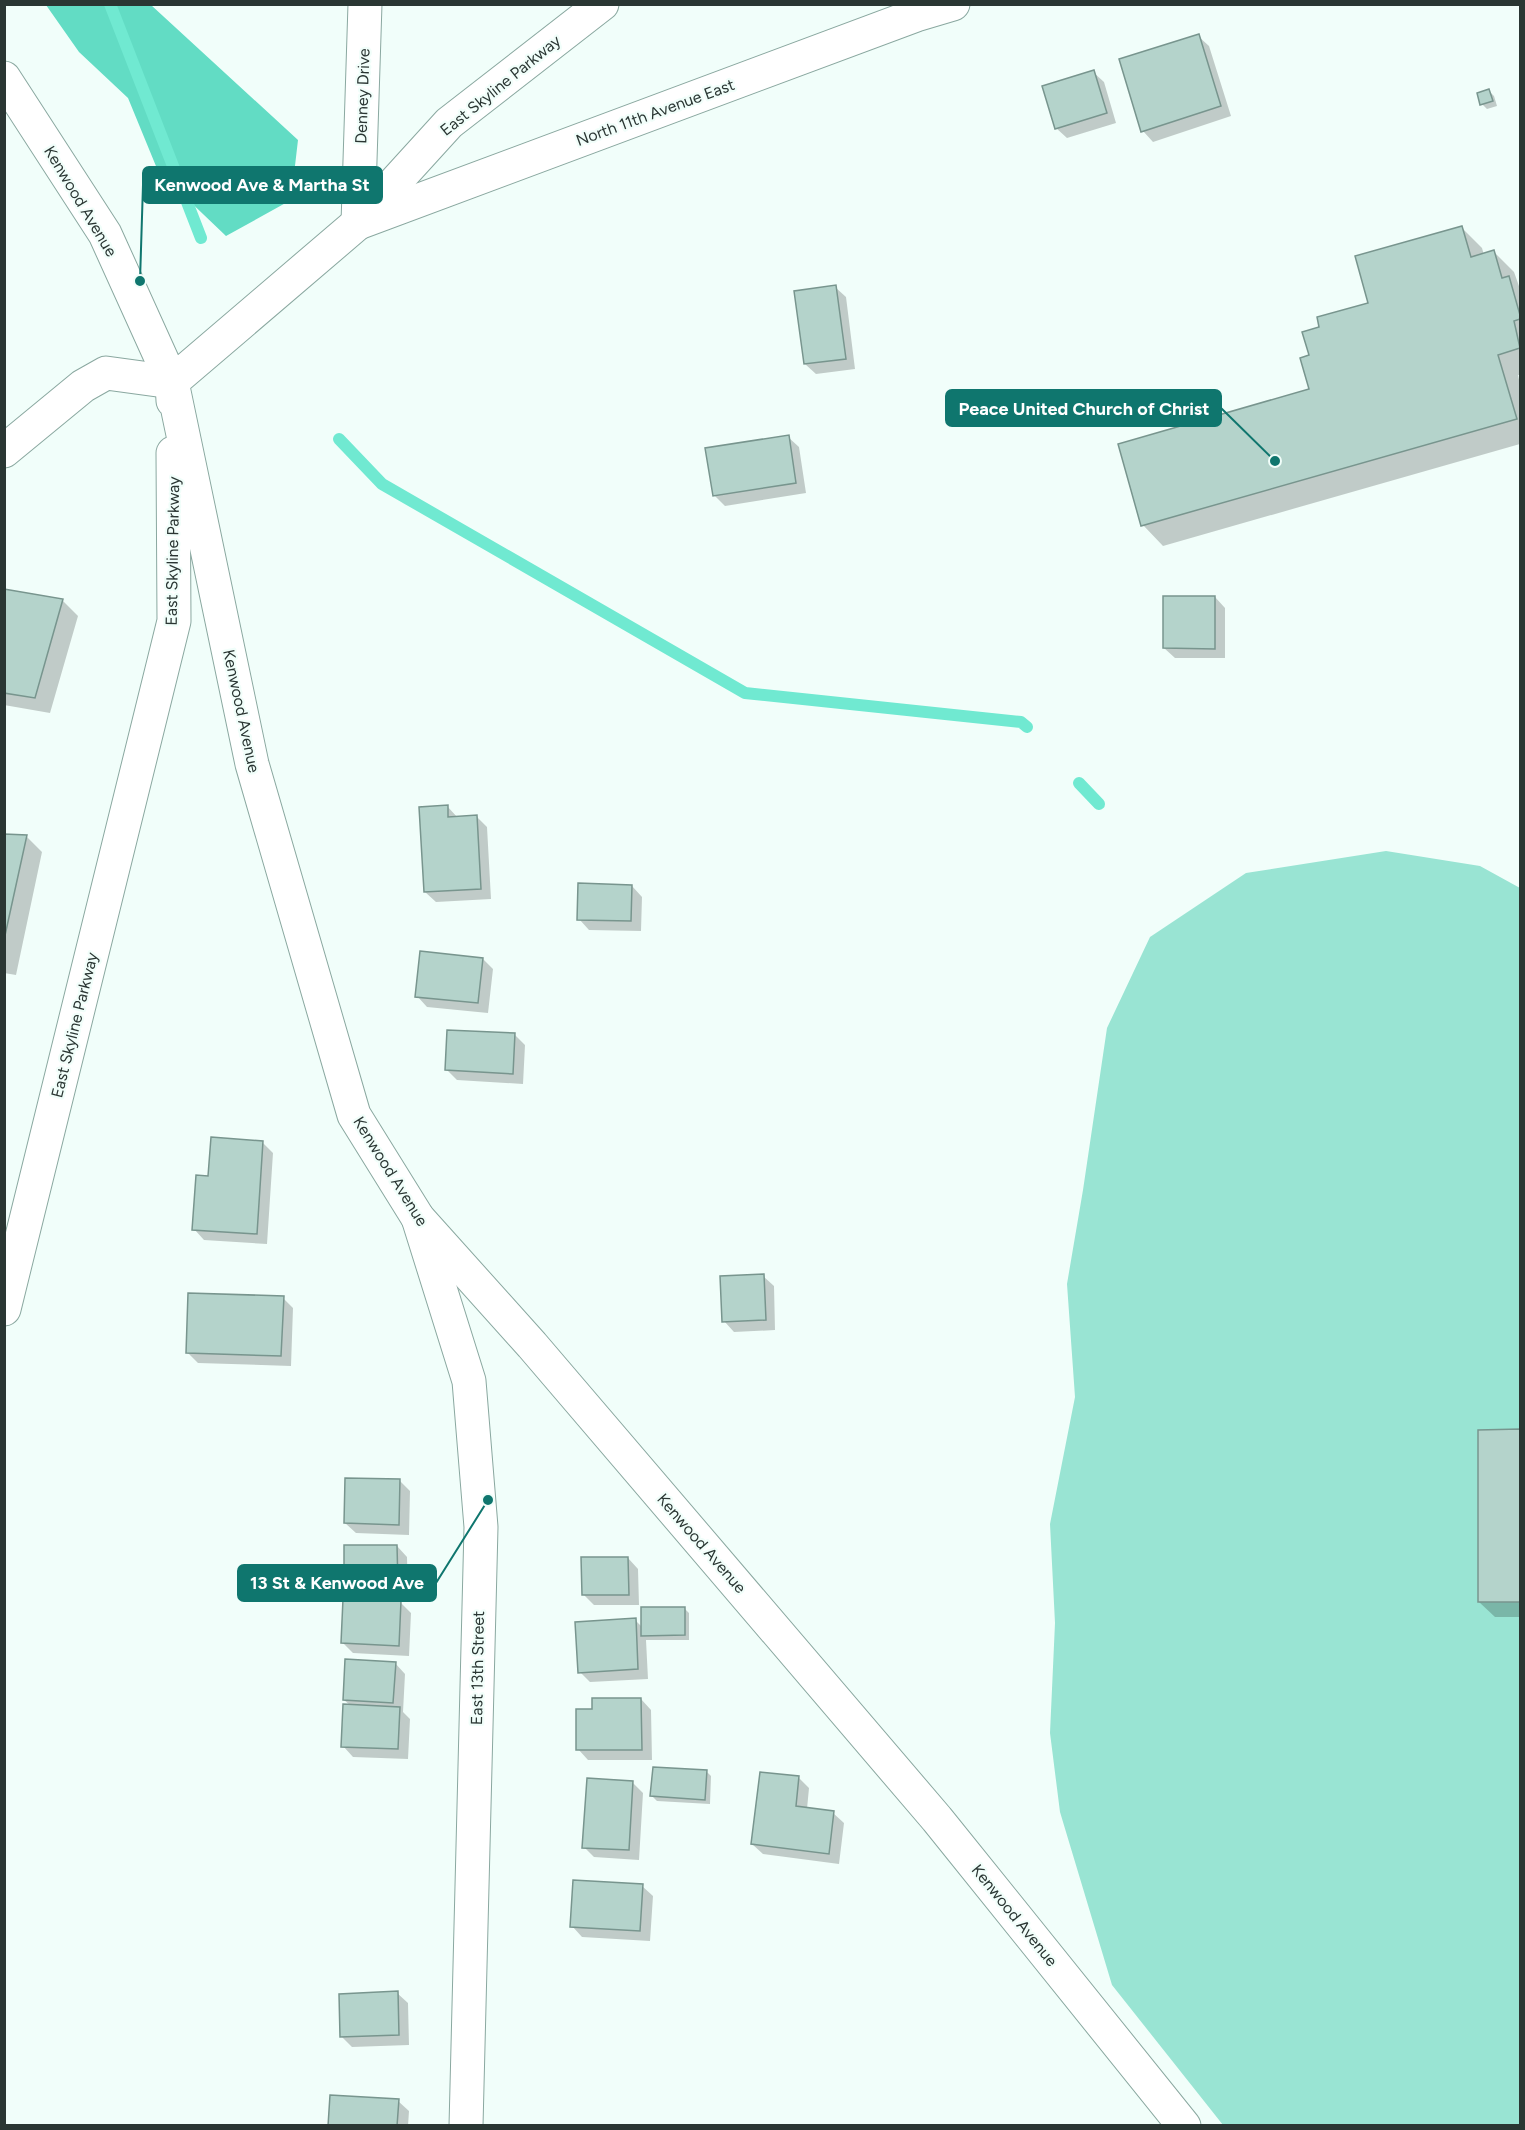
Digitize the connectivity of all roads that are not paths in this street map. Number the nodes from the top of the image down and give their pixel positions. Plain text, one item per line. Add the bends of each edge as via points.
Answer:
1 (365, 4) edge
2 (602, 4) edge
3 (953, 4) edge
4 (4, 78) edge
5 (358, 223) junction
6 (172, 382) junction
7 (4, 451) edge
8 (418, 1218) junction
9 (4, 1309) edge
10 (466, 2126) edge
11 (1184, 2126) edge

1 - 5 street, Denney Drive
2 - 5 street, East Skyline Parkway via 449,123
3 - 5 street, North 11th Avenue East
4 - 6 street, Kenwood Avenue via 105,234
5 - 6 street, East Skyline Parkway
6 - 7 street via 106,373 83,386
6 - 8 street, Kenwood Avenue via 252,764 354,1114
6 - 9 street, East Skyline Parkway via 174,621
8 - 10 street, East 13th Street via 469,1381 480,1527
8 - 11 street, Kenwood Avenue via 540,1354 937,1819

